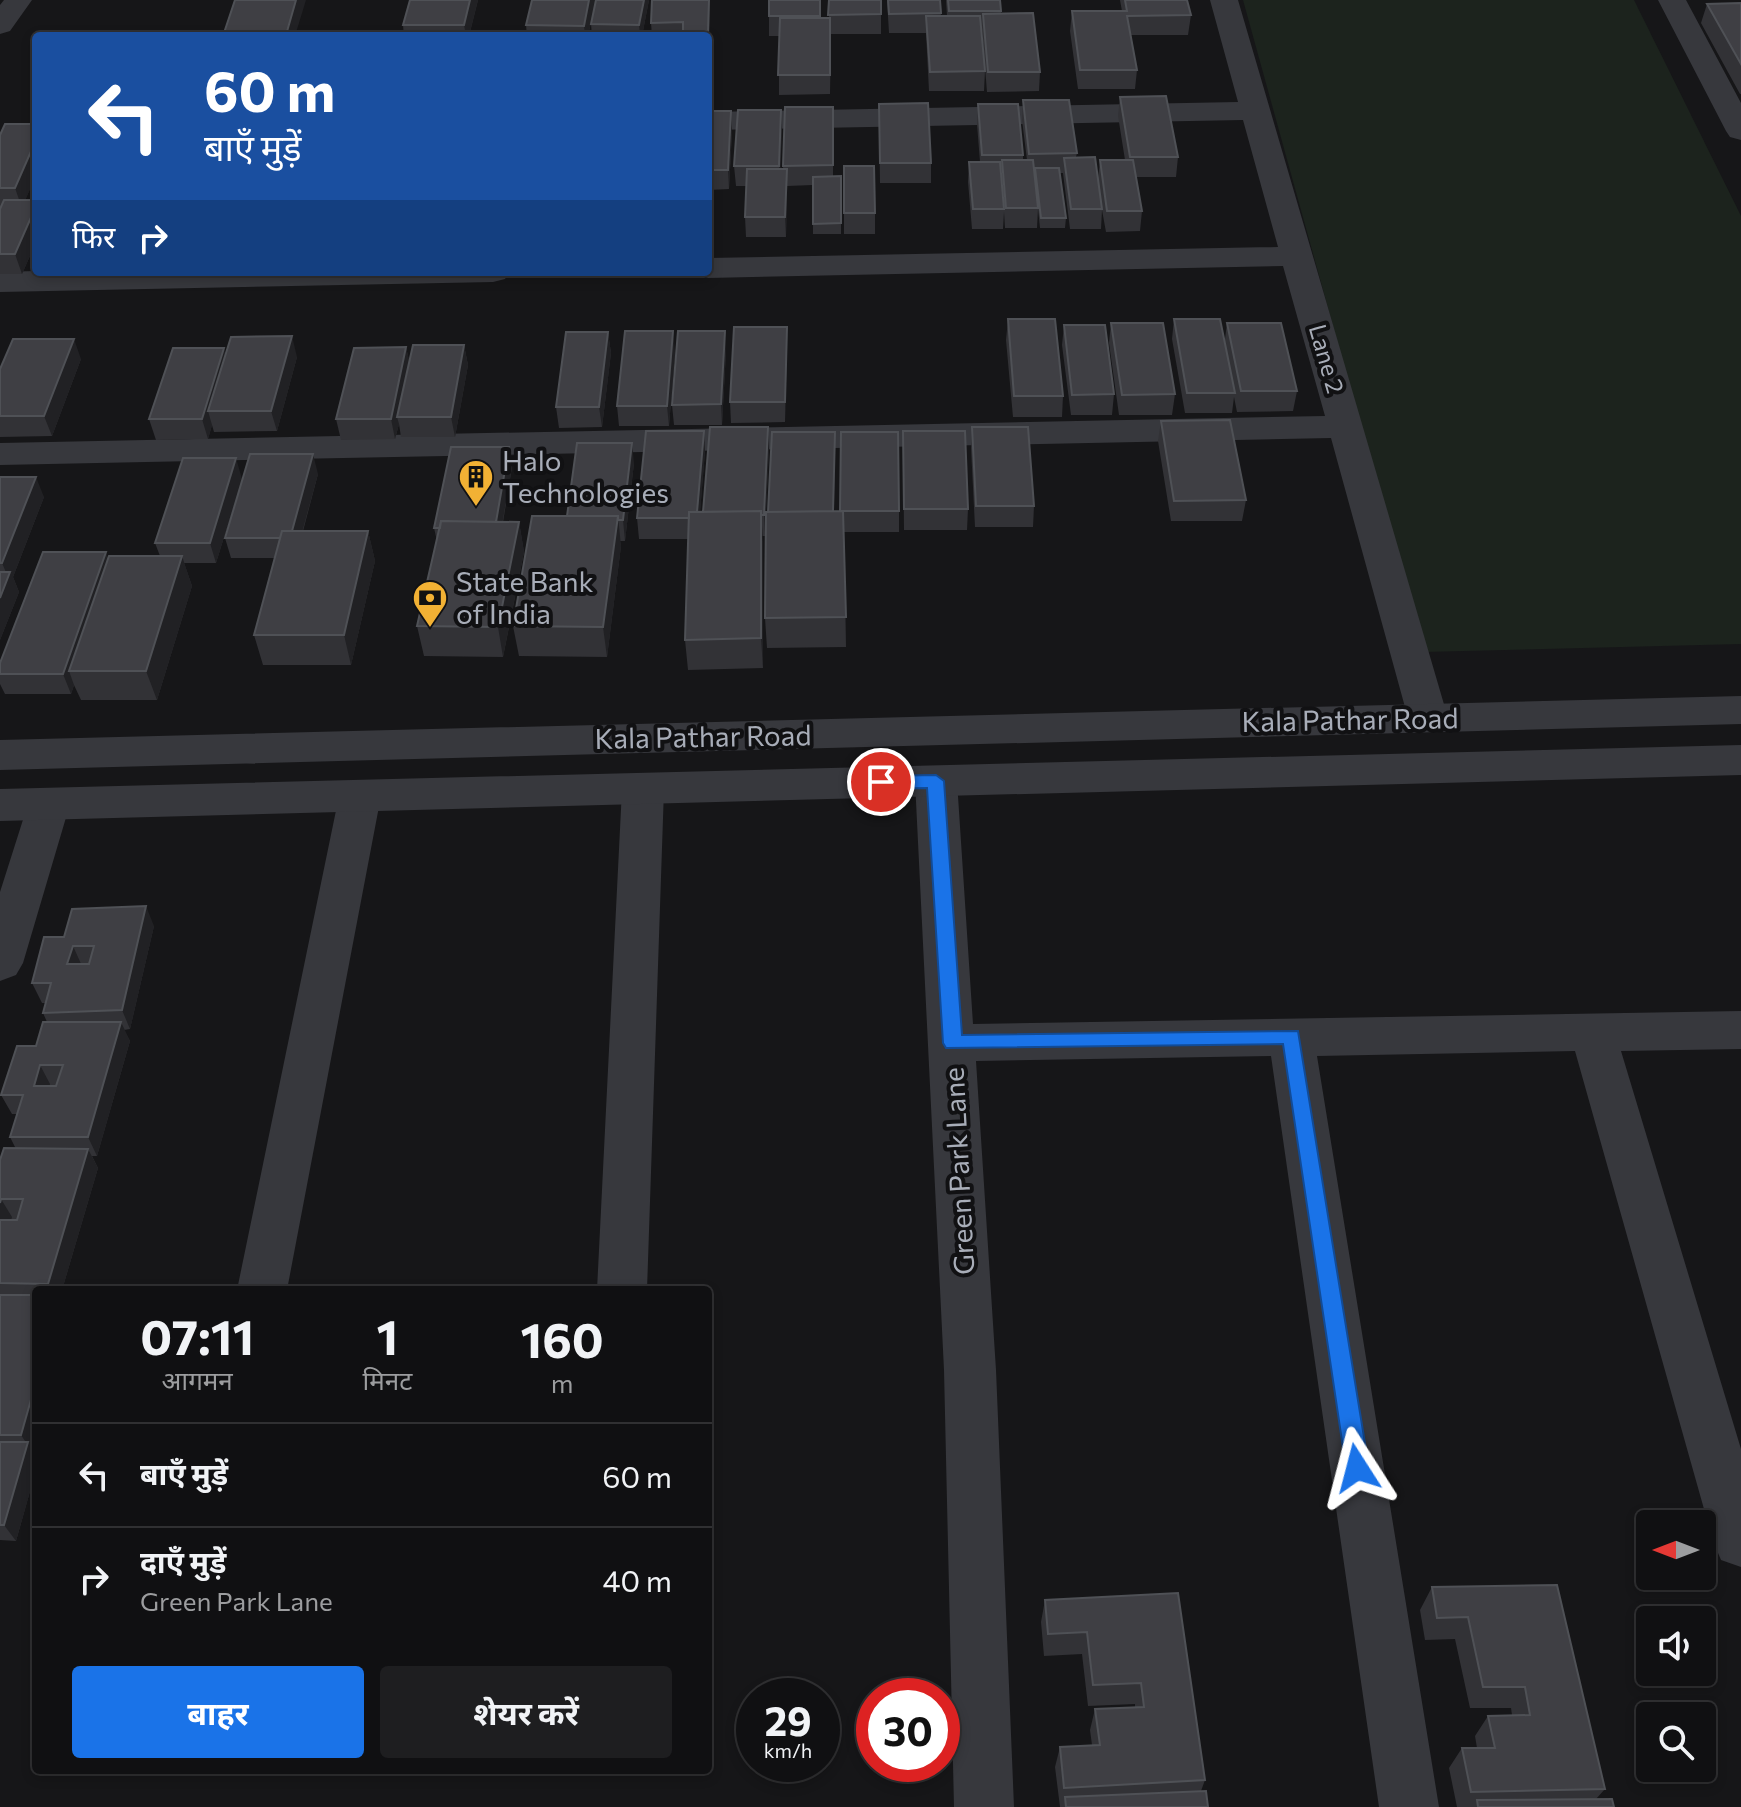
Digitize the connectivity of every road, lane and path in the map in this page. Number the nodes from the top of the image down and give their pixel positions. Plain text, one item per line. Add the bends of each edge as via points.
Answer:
1 (18, 0) edge
2 (1224, 0) edge
3 (1672, 0) edge
4 (0, 25) edge
5 (1732, 97) edge
6 (1256, 111) junction
7 (712, 121) edge
8 (1741, 131) edge
9 (1297, 256) junction
10 (712, 268) edge
11 (296, 276) edge
12 (0, 282) edge
13 (1345, 427) junction
14 (0, 454) edge
15 (1741, 710) edge
16 (1428, 718) junction
17 (0, 755) edge
18 (1741, 760) edge
19 (936, 781) junction
20 (643, 789) junction
21 (360, 796) junction
22 (49, 804) junction
23 (0, 805) edge
24 (0, 963) edge
25 (1741, 1030) edge
26 (1592, 1031) junction
27 (1291, 1036) junction
28 (953, 1043) junction
29 (263, 1286) edge
30 (622, 1286) edge
31 (1741, 1541) edge
32 (984, 1807) edge
33 (1409, 1807) edge

1 - 4 street
2 - 6 street, Lane 2
3 - 5 street
5 - 8 street
6 - 7 street
6 - 9 street, Lane 2
9 - 10 street
9 - 13 street, Lane 2
11 - 12 street
13 - 14 street
13 - 16 street, Lane 2
15 - 16 street, Kala Pathar Road
16 - 17 street, Kala Pathar Road
18 - 19 street, Kala Pathar Road
19 - 20 street, Kala Pathar Road
19 - 28 street, Green Park Lane
20 - 21 street, Kala Pathar Road
20 - 30 street
21 - 22 street, Kala Pathar Road
21 - 29 street
22 - 23 street, Kala Pathar Road
22 - 24 street
25 - 26 street
26 - 27 street
26 - 31 street
27 - 28 street
27 - 33 street
28 - 32 street, Green Park Lane

